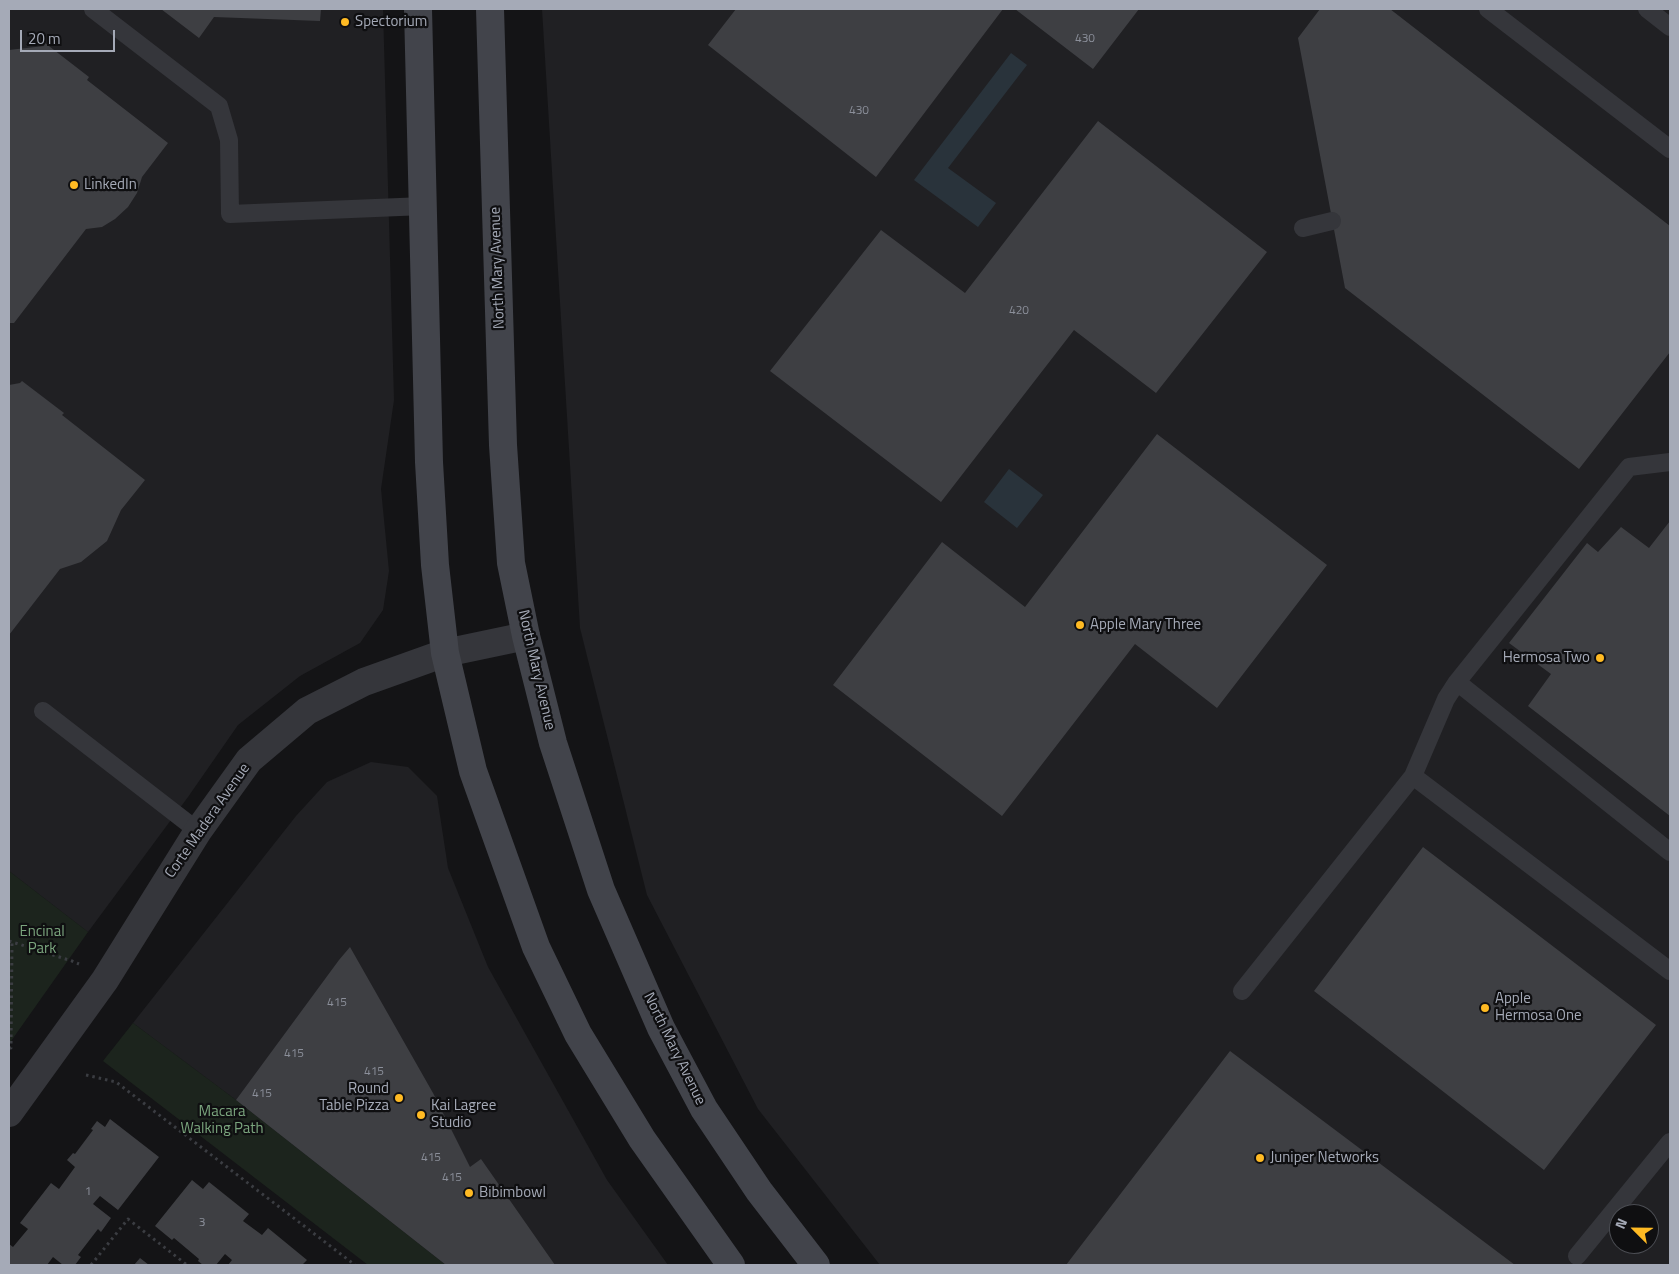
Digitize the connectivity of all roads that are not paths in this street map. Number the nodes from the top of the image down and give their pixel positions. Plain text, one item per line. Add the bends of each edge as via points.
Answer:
1 (93, 9) edge
2 (418, 9) edge
3 (490, 9) edge
4 (1488, 9) edge
5 (1647, 9) edge
6 (1670, 27) edge
7 (1670, 149) edge
8 (424, 206) junction
9 (1332, 221) dead end
10 (1303, 228) dead end
11 (1670, 462) edge
12 (526, 636) junction
13 (445, 653) junction
14 (1457, 682) junction
15 (44, 711) dead end
16 (1413, 776) junction
17 (198, 831) junction
18 (1670, 852) edge
19 (1670, 971) edge
20 (1242, 991) dead end
21 (9, 1113) edge
22 (1670, 1142) edge
23 (1577, 1256) dead end
24 (730, 1265) edge
25 (816, 1265) edge

1 - 8 lane via 219,106 229,140 230,214
2 - 8 main road
3 - 12 main road, North Mary Avenue via 503,445 511,563
4 - 7 lane
5 - 6 lane
8 - 13 main road via 428,462
9 - 10 lane
11 - 14 lane via 1629,467
12 - 13 street, Corte Madera Avenue
12 - 25 main road, North Mary Avenue via 553,743 602,890 662,1028 704,1109 759,1192
13 - 17 street, Corte Madera Avenue via 369,680 307,711 249,760
13 - 24 main road via 474,772 536,947 578,1034 642,1139
14 - 16 lane via 1446,699
14 - 18 lane
15 - 17 lane
16 - 19 lane
16 - 20 lane
17 - 21 street, Corte Madera Avenue via 105,980
22 - 23 lane

